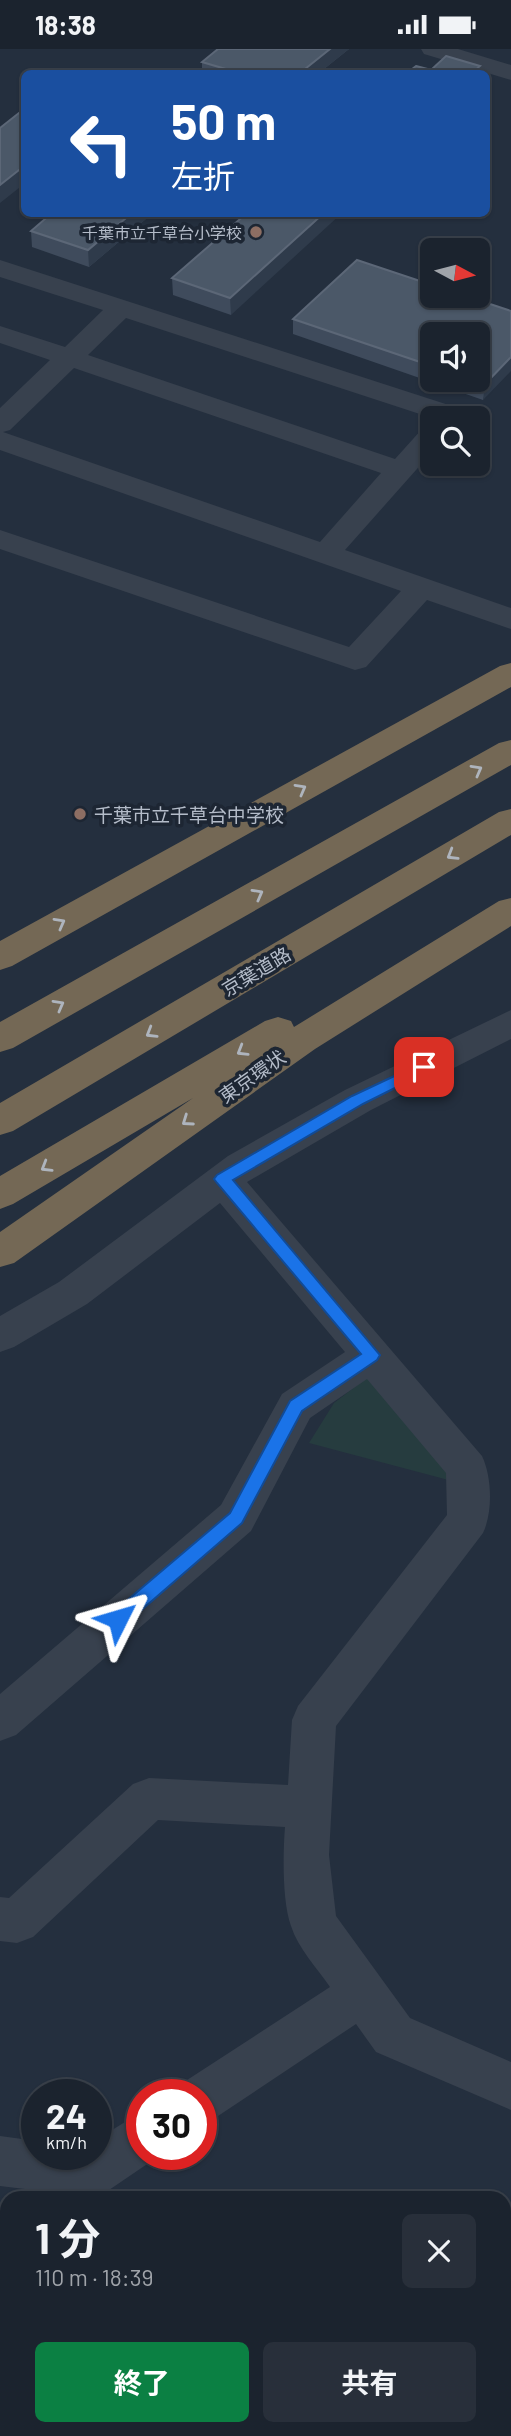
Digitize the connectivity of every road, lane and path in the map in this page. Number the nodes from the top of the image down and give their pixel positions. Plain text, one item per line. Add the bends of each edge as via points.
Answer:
1 (433, 49) edge
2 (511, 73) edge
3 (0, 268) edge
4 (121, 308) junction
5 (0, 334) edge
6 (70, 358) junction
7 (423, 406) edge
8 (0, 424) edge
9 (0, 440) edge
10 (420, 448) edge
11 (400, 470) junction
12 (0, 539) edge
13 (326, 554) junction
14 (422, 587) junction
15 (511, 619) edge
16 (511, 673) edge
17 (511, 751) edge
18 (511, 820) edge
19 (511, 891) edge
20 (511, 910) edge
21 (0, 957) edge
22 (511, 1023) edge
23 (0, 1039) edge
24 (0, 1121) edge
25 (222, 1179) junction
26 (0, 1194) edge
27 (0, 1252) edge
28 (0, 1336) edge
29 (372, 1355) junction
30 (0, 1721) edge
31 (309, 1807) junction
32 (0, 1919) edge
33 (362, 1993) junction
34 (511, 2086) edge
35 (217, 2088) edge
36 (126, 2150) edge
37 (0, 2161) edge

1 - 2 street
3 - 4 street
4 - 6 street
4 - 7 street
5 - 6 street
6 - 8 street
6 - 11 street
9 - 13 street
10 - 11 street
11 - 13 street
12 - 14 street via 355,660
13 - 14 street
14 - 15 street
21 -> 16 highway
23 -> 17 highway
18 -> 24 highway, 京葉道路
19 -> 26 highway
20 -> 27 highway, 東京環状 via 302,1040
22 - 25 street via 358,1100
25 - 28 street via 73,1293
25 - 29 street
29 - 30 street via 296,1406 236,1518
29 - 31 street via 467,1468 468,1520 314,1720
31 - 32 street via 149,1799 17,1921
31 - 33 street via 306,1854 313,1924
33 - 34 street via 393,2035
33 - 35 street
36 - 37 street via 92,2172

